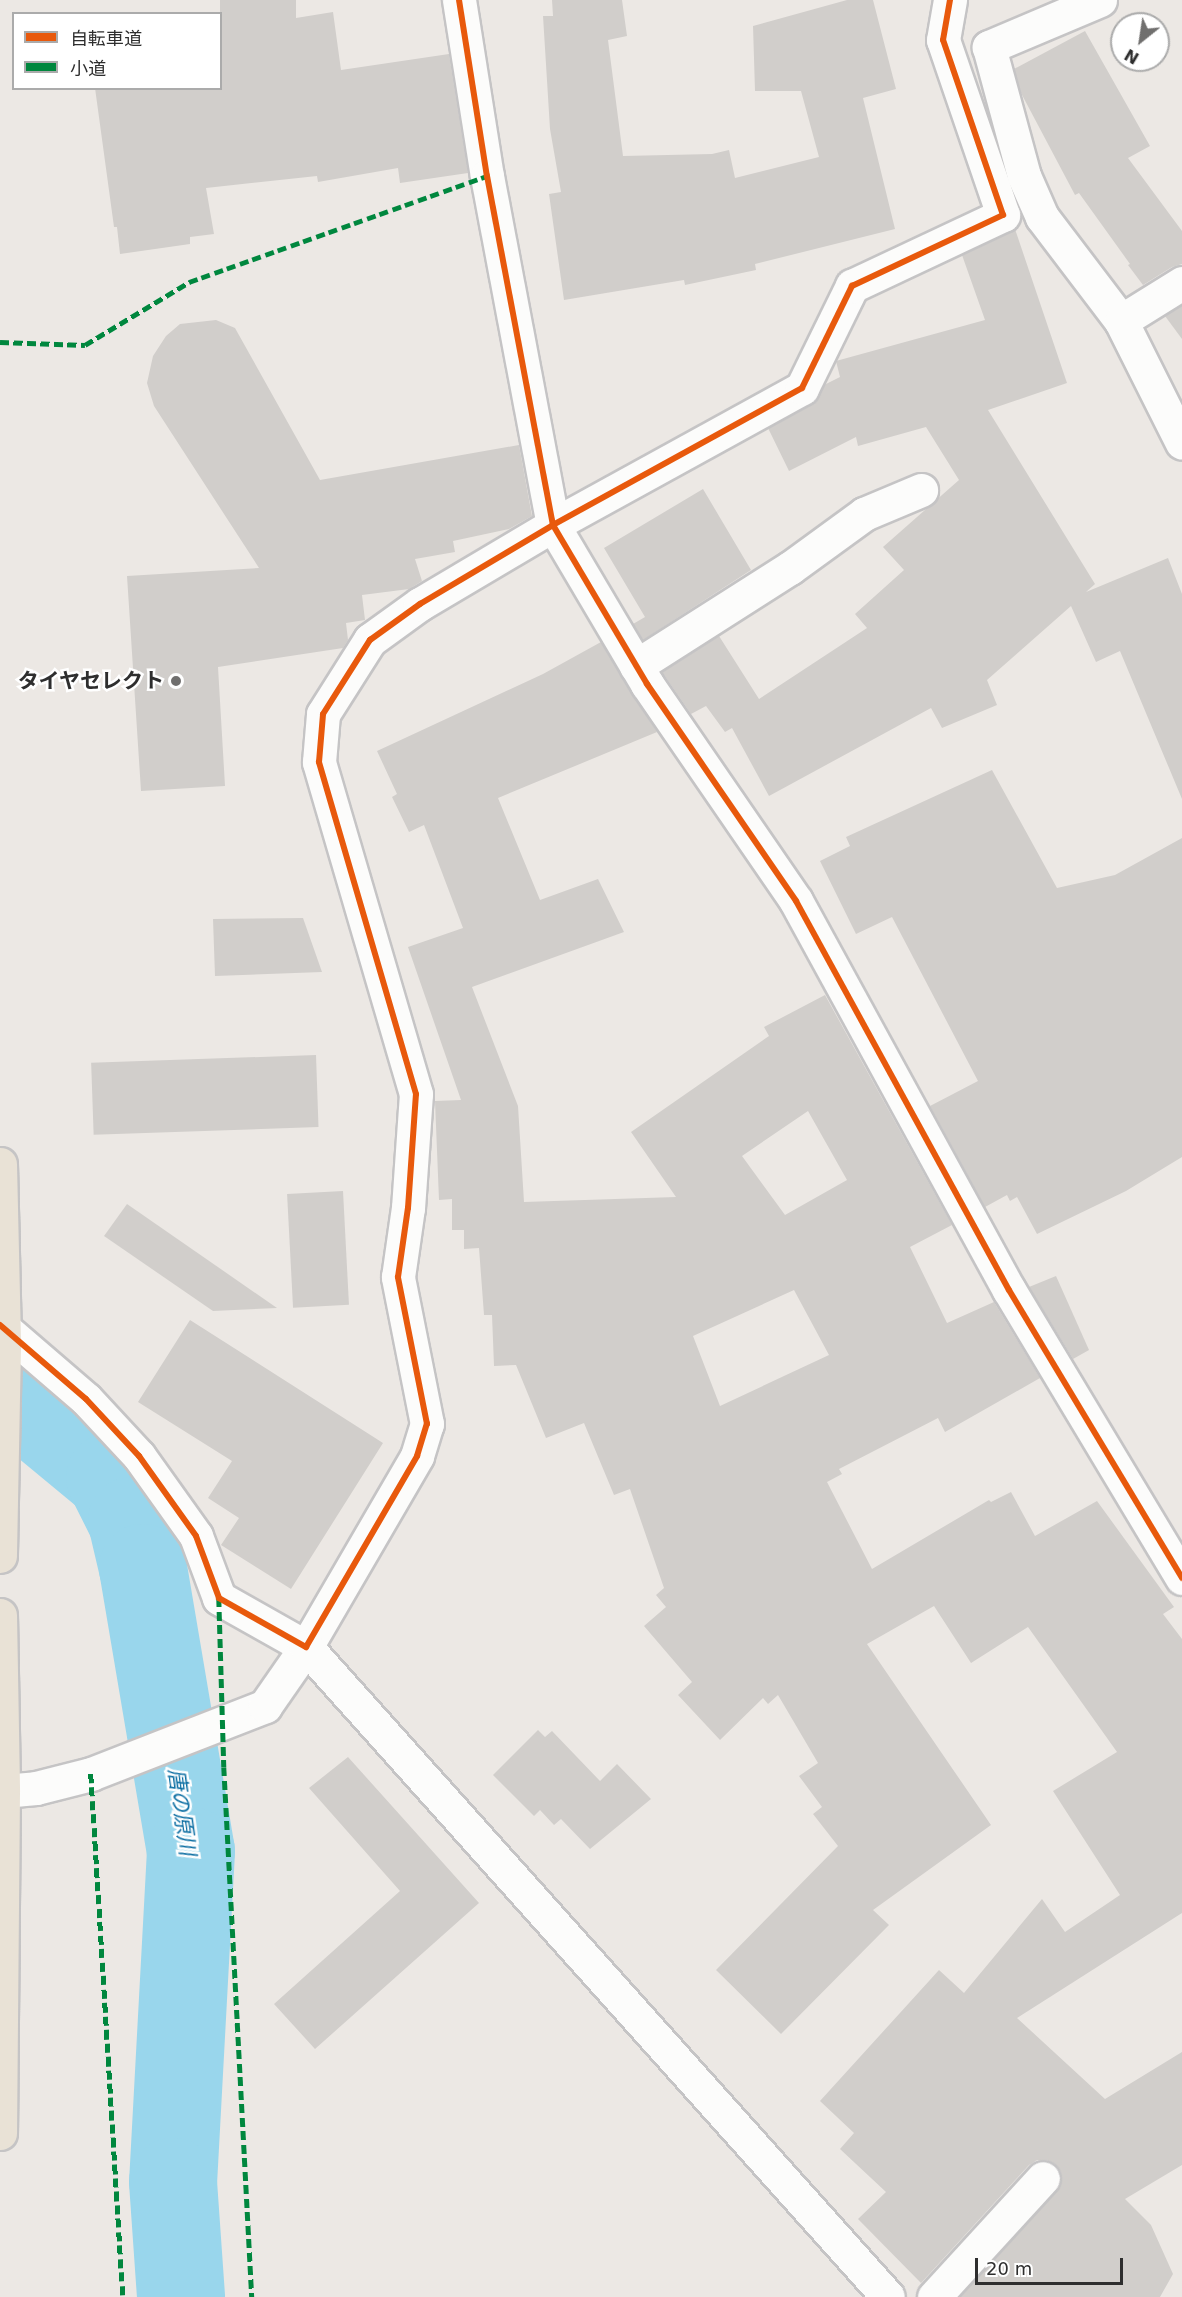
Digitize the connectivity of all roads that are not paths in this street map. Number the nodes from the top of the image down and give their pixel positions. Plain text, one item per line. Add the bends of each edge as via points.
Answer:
1 (459, 0) edge
2 (950, 0) edge
3 (1100, 0) edge
4 (1182, 283) edge
5 (1121, 321) junction
6 (1182, 443) edge
7 (921, 490) dead end
8 (553, 525) junction
9 (636, 666) junction
10 (0, 1164) edge
11 (3, 1332) edge
12 (0, 1556) edge
13 (1182, 1578) edge
14 (0, 1615) edge
15 (306, 1647) junction
16 (3, 1791) junction
17 (1, 1877) edge
18 (0, 2133) edge
19 (1043, 2178) dead end
20 (888, 2297) edge
21 (934, 2297) edge

1 - 8 street
2 - 8 street via 943,40 1003,215 852,286 802,388
3 - 5 street via 990,47 1024,176 1042,217
4 - 5 street
5 - 6 street
7 - 9 street via 864,514 790,568
8 - 9 street
8 - 15 street via 420,604 370,640 323,714 319,762 416,1094 408,1208 398,1277 427,1424 417,1456
9 - 13 street via 796,901 1009,1290
10 - 11 highway
11 - 12 highway
11 - 15 street via 86,1399 140,1456 196,1536 219,1598
14 - 16 highway
15 - 16 street via 265,1706 91,1774 36,1788
15 - 20 street
16 - 17 highway
17 - 18 highway
19 - 21 street

